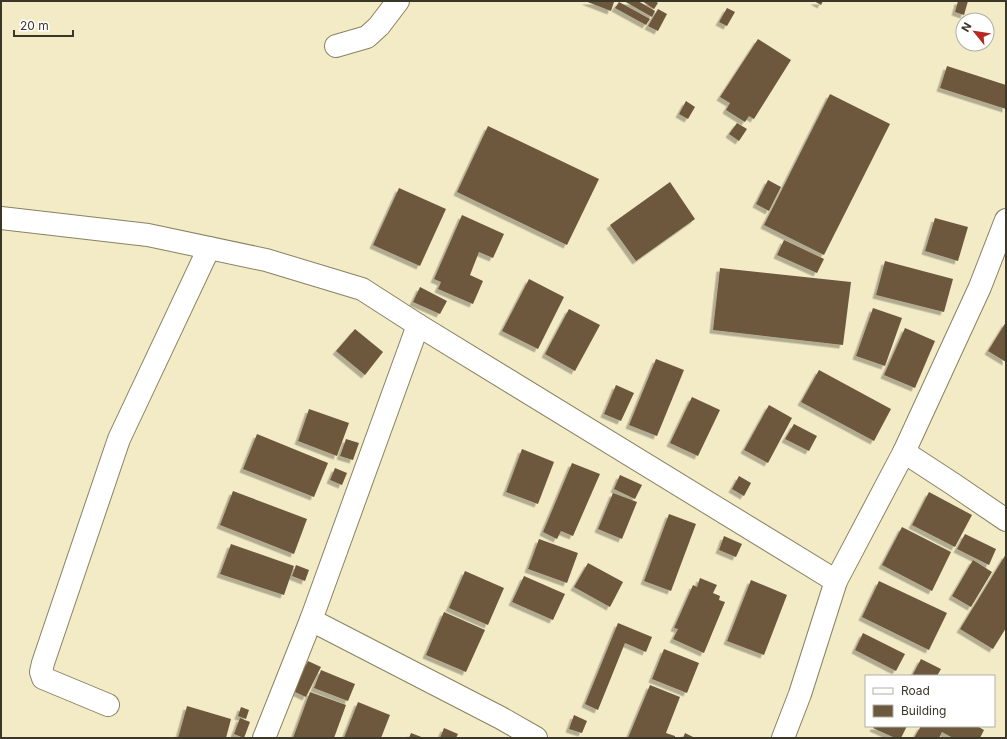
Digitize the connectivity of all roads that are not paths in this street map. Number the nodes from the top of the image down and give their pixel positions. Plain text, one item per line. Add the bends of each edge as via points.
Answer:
1 (398, 1) edge
2 (336, 46) dead end
3 (1, 218) edge
4 (1006, 220) edge
5 (209, 248) junction
6 (418, 325) junction
7 (904, 452) junction
8 (1006, 520) edge
9 (836, 581) junction
10 (311, 620) junction
11 (108, 705) dead end
12 (264, 738) edge
13 (536, 738) edge
14 (782, 738) edge

1 - 2 street via 367,37
3 - 5 street via 148,235
4 - 7 street via 980,287
5 - 6 street via 266,260 362,289
5 - 11 street via 119,439 41,672 43,678
6 - 9 street
6 - 10 street
7 - 8 street
7 - 9 street
9 - 14 street via 800,694
10 - 12 street
10 - 13 street

